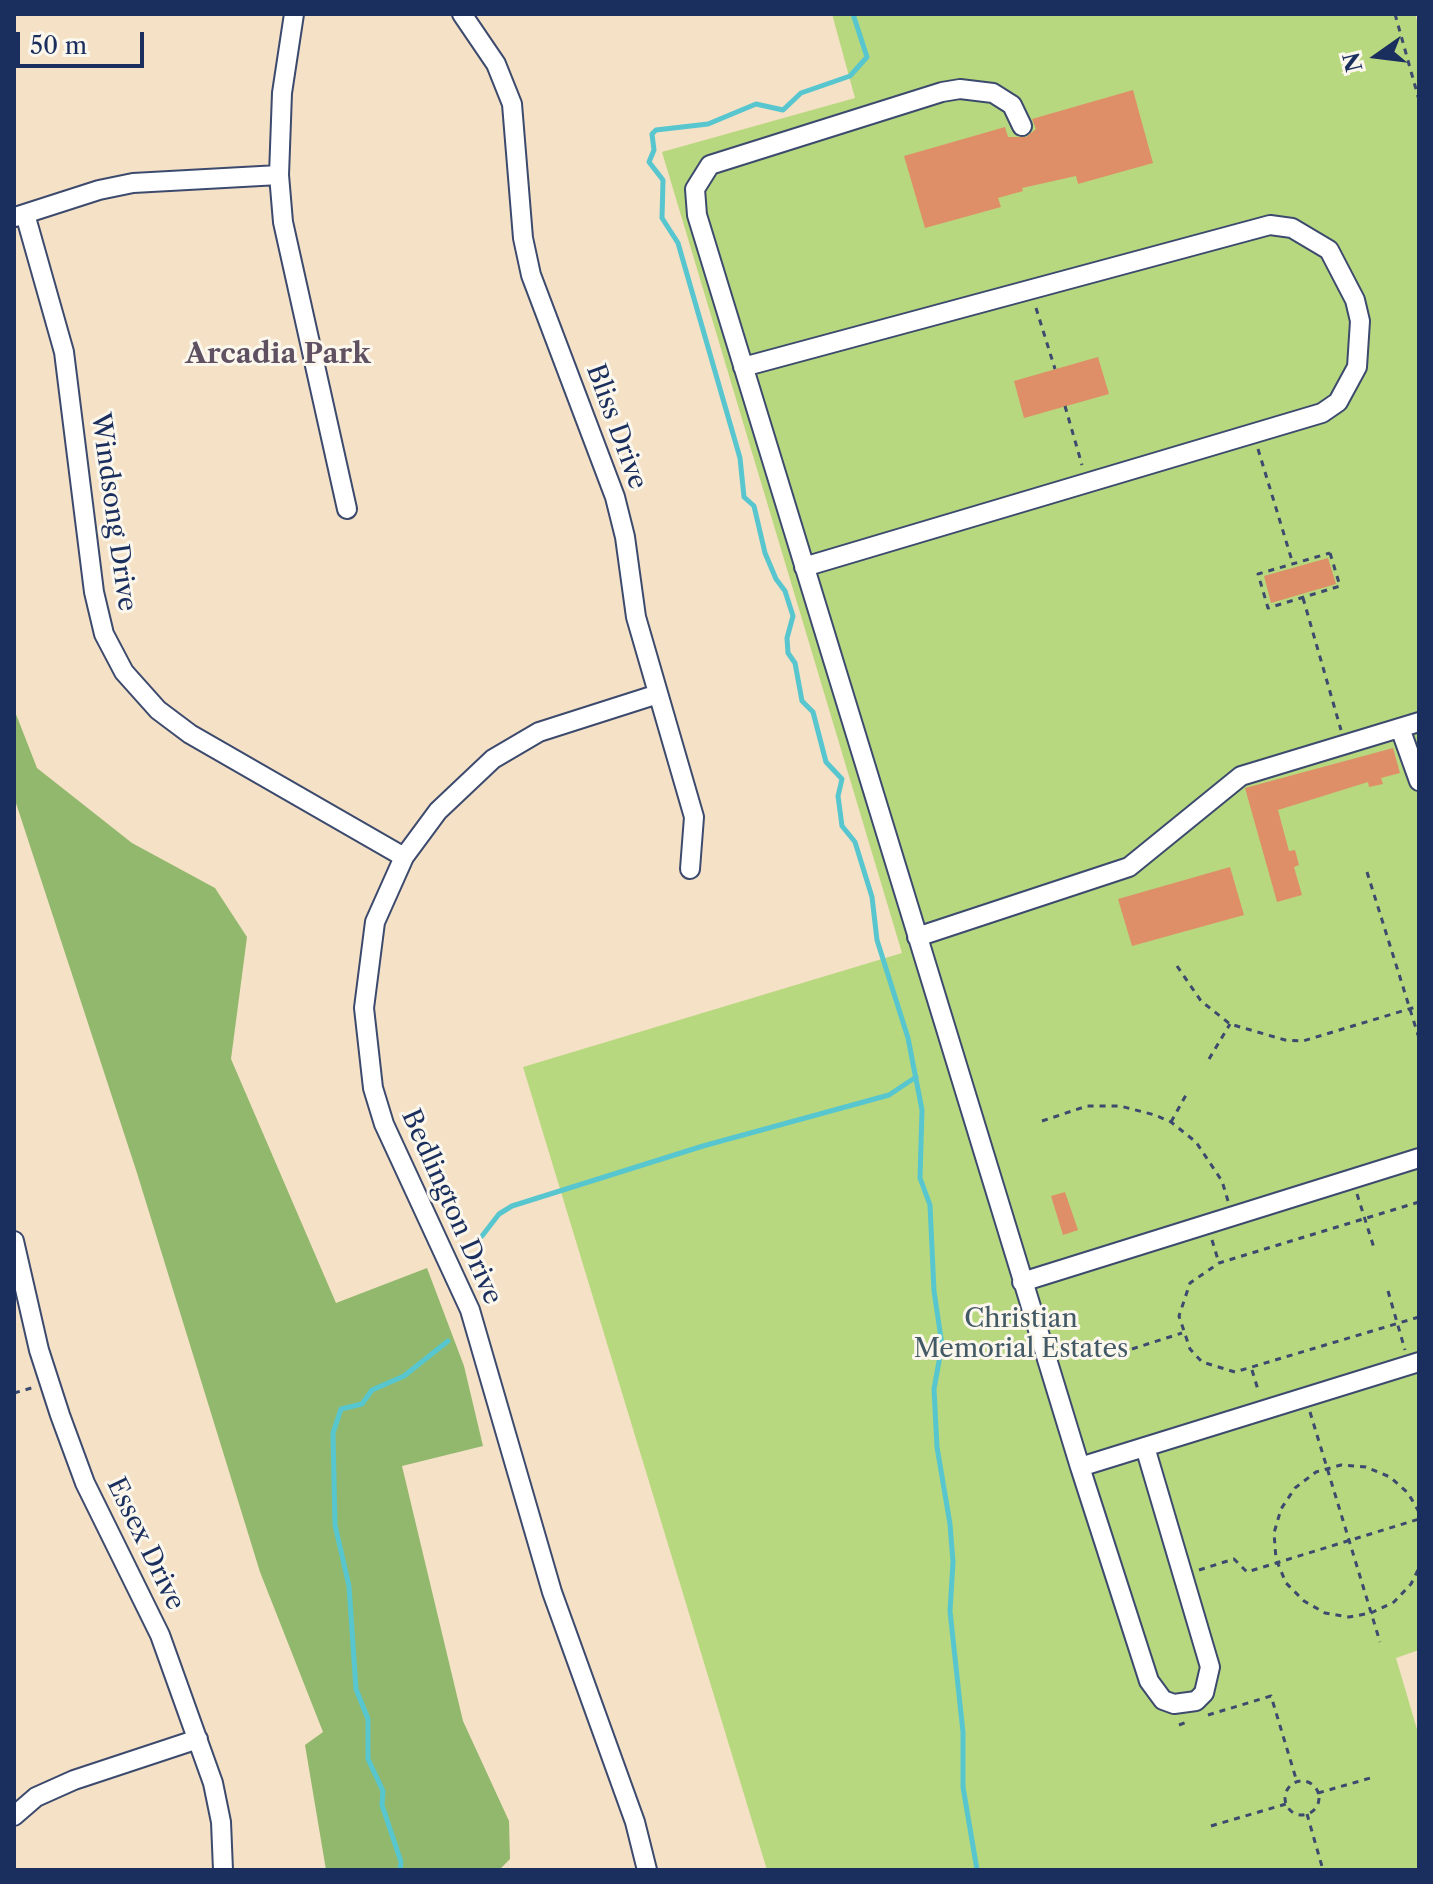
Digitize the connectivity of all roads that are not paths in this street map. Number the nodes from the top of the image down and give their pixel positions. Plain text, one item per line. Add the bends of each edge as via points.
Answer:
1 (294, 14) edge
2 (462, 14) edge
3 (1022, 126) dead end
4 (279, 175) junction
5 (20, 215) edge
6 (743, 367) junction
7 (347, 509) dead end
8 (804, 567) junction
9 (658, 694) junction
10 (1419, 722) edge
11 (1400, 728) junction
12 (1419, 780) edge
13 (404, 857) junction
14 (690, 869) dead end
15 (917, 937) junction
16 (1419, 1158) edge
17 (14, 1241) edge
18 (1022, 1282) junction
19 (1414, 1363) edge
20 (1145, 1447) junction
21 (1080, 1467) junction
22 (198, 1739) junction
23 (14, 1816) edge
24 (223, 1870) edge
25 (647, 1870) edge

1 - 4 street via 282,93
2 - 9 street, Bliss Drive via 496,64 512,104 531,275 615,497 636,617
3 - 6 street via 1004,99 960,89 710,165 695,189 697,215
4 - 5 street via 133,183
4 - 7 street via 294,280
5 - 13 street, Windsong Drive via 64,352 94,592 104,634 124,672 158,710 190,734
6 - 8 street
6 - 8 street via 1270,225 1310,236 1340,265 1355,300 1360,321 1357,367 1338,402 1322,413
8 - 15 street
9 - 13 street, Bedlington Drive via 539,732 493,759 438,811
9 - 14 street, Bliss Drive via 694,817
10 - 11 street
11 - 12 street
11 - 15 street via 1241,776 1129,867
13 - 25 street, Bedlington Drive via 375,922 367,962 364,1008 373,1088 384,1124 470,1310 552,1592 635,1822
15 - 18 street
16 - 18 street
17 - 22 street, Essex Drive via 39,1350 85,1483 160,1635
18 - 21 street
19 - 20 street
20 - 21 street
20 - 21 street via 1210,1667 1204,1693 1196,1701 1163,1700 1149,1681
22 - 23 street via 74,1780 36,1797
22 - 24 street, Essex Drive via 221,1822

